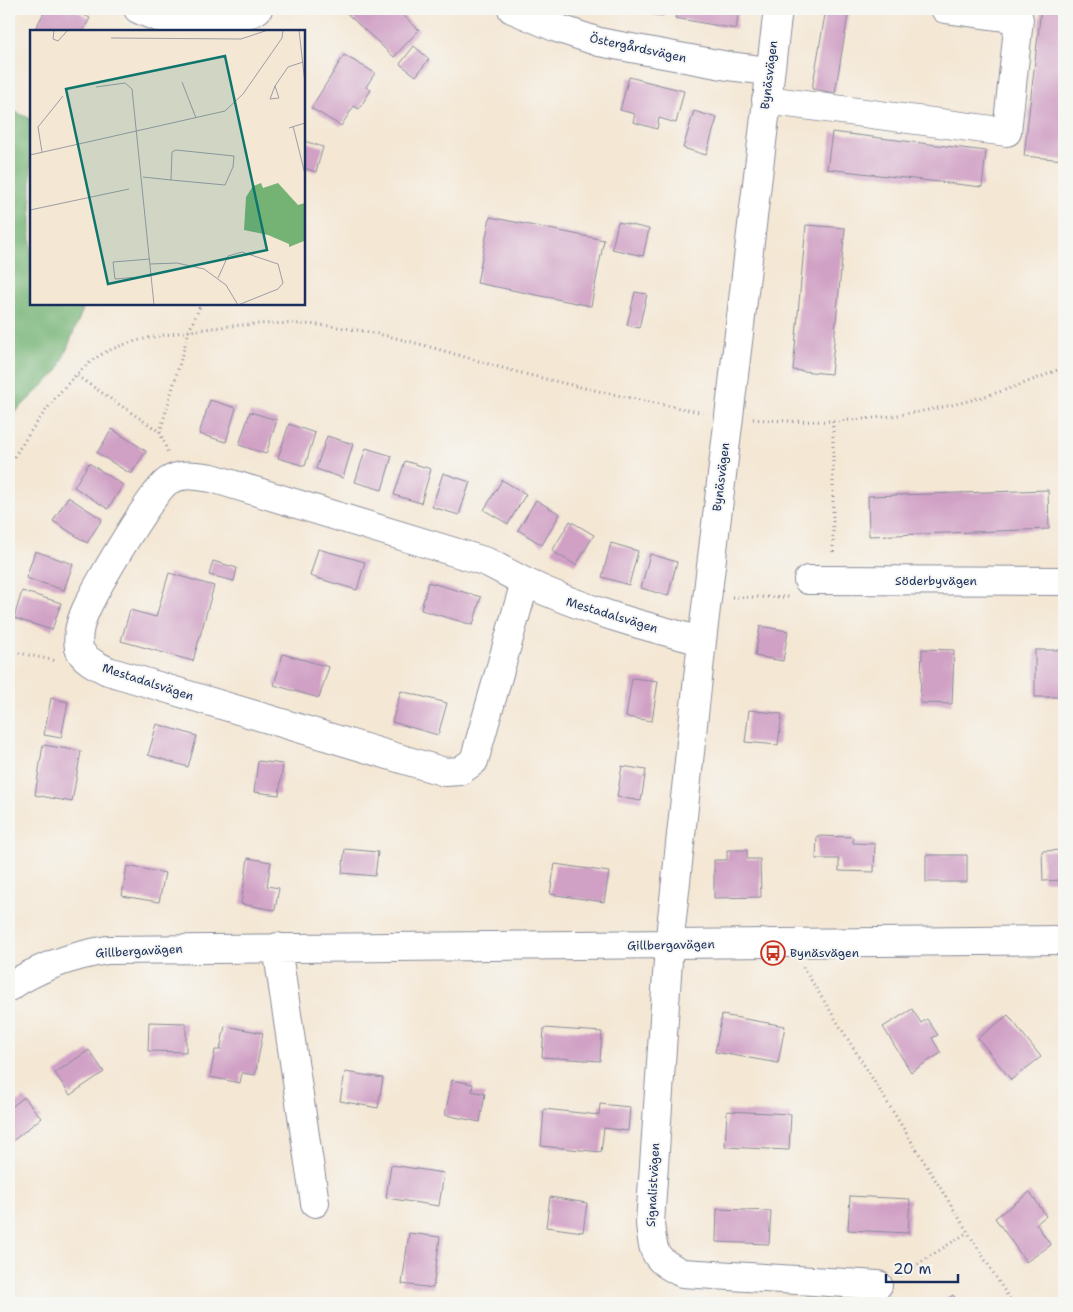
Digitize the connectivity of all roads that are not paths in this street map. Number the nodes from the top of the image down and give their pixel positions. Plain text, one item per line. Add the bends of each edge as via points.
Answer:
1 (138, 9) edge
2 (258, 9) edge
3 (512, 9) edge
4 (778, 9) edge
5 (945, 9) edge
6 (770, 71) junction
7 (766, 100) junction
8 (821, 580) road end
9 (1064, 581) edge
10 (525, 582) junction
11 (702, 641) junction
12 (1064, 940) edge
13 (669, 946) junction
14 (277, 947) junction
15 (9, 986) edge
16 (315, 1203) dead end
17 (878, 1285) road end

1 - 2 street via 160,18 185,21 242,16
3 - 6 street, Östergårdsvägen via 599,42
4 - 6 street, Bynäsvägen
5 - 7 street via 1020,19 1007,132
6 - 7 street, Bynäsvägen
7 - 11 street, Bynäsvägen
8 - 9 street, Söderbyvägen
10 - 10 street, Mestadalsvägen via 474,761 460,771 445,772 420,766 108,671 89,662 80,650 78,634 102,579 166,481 183,474 212,478 488,562
10 - 11 street, Mestadalsvägen via 609,617
11 - 13 street, Bynäsvägen
12 - 13 street, Gillbergavägen
13 - 14 street, Gillbergavägen
13 - 17 street, Signalistvägen via 650,1223 652,1248 663,1264 682,1273
14 - 15 street, Gillbergavägen via 107,950 52,964
14 - 16 street

